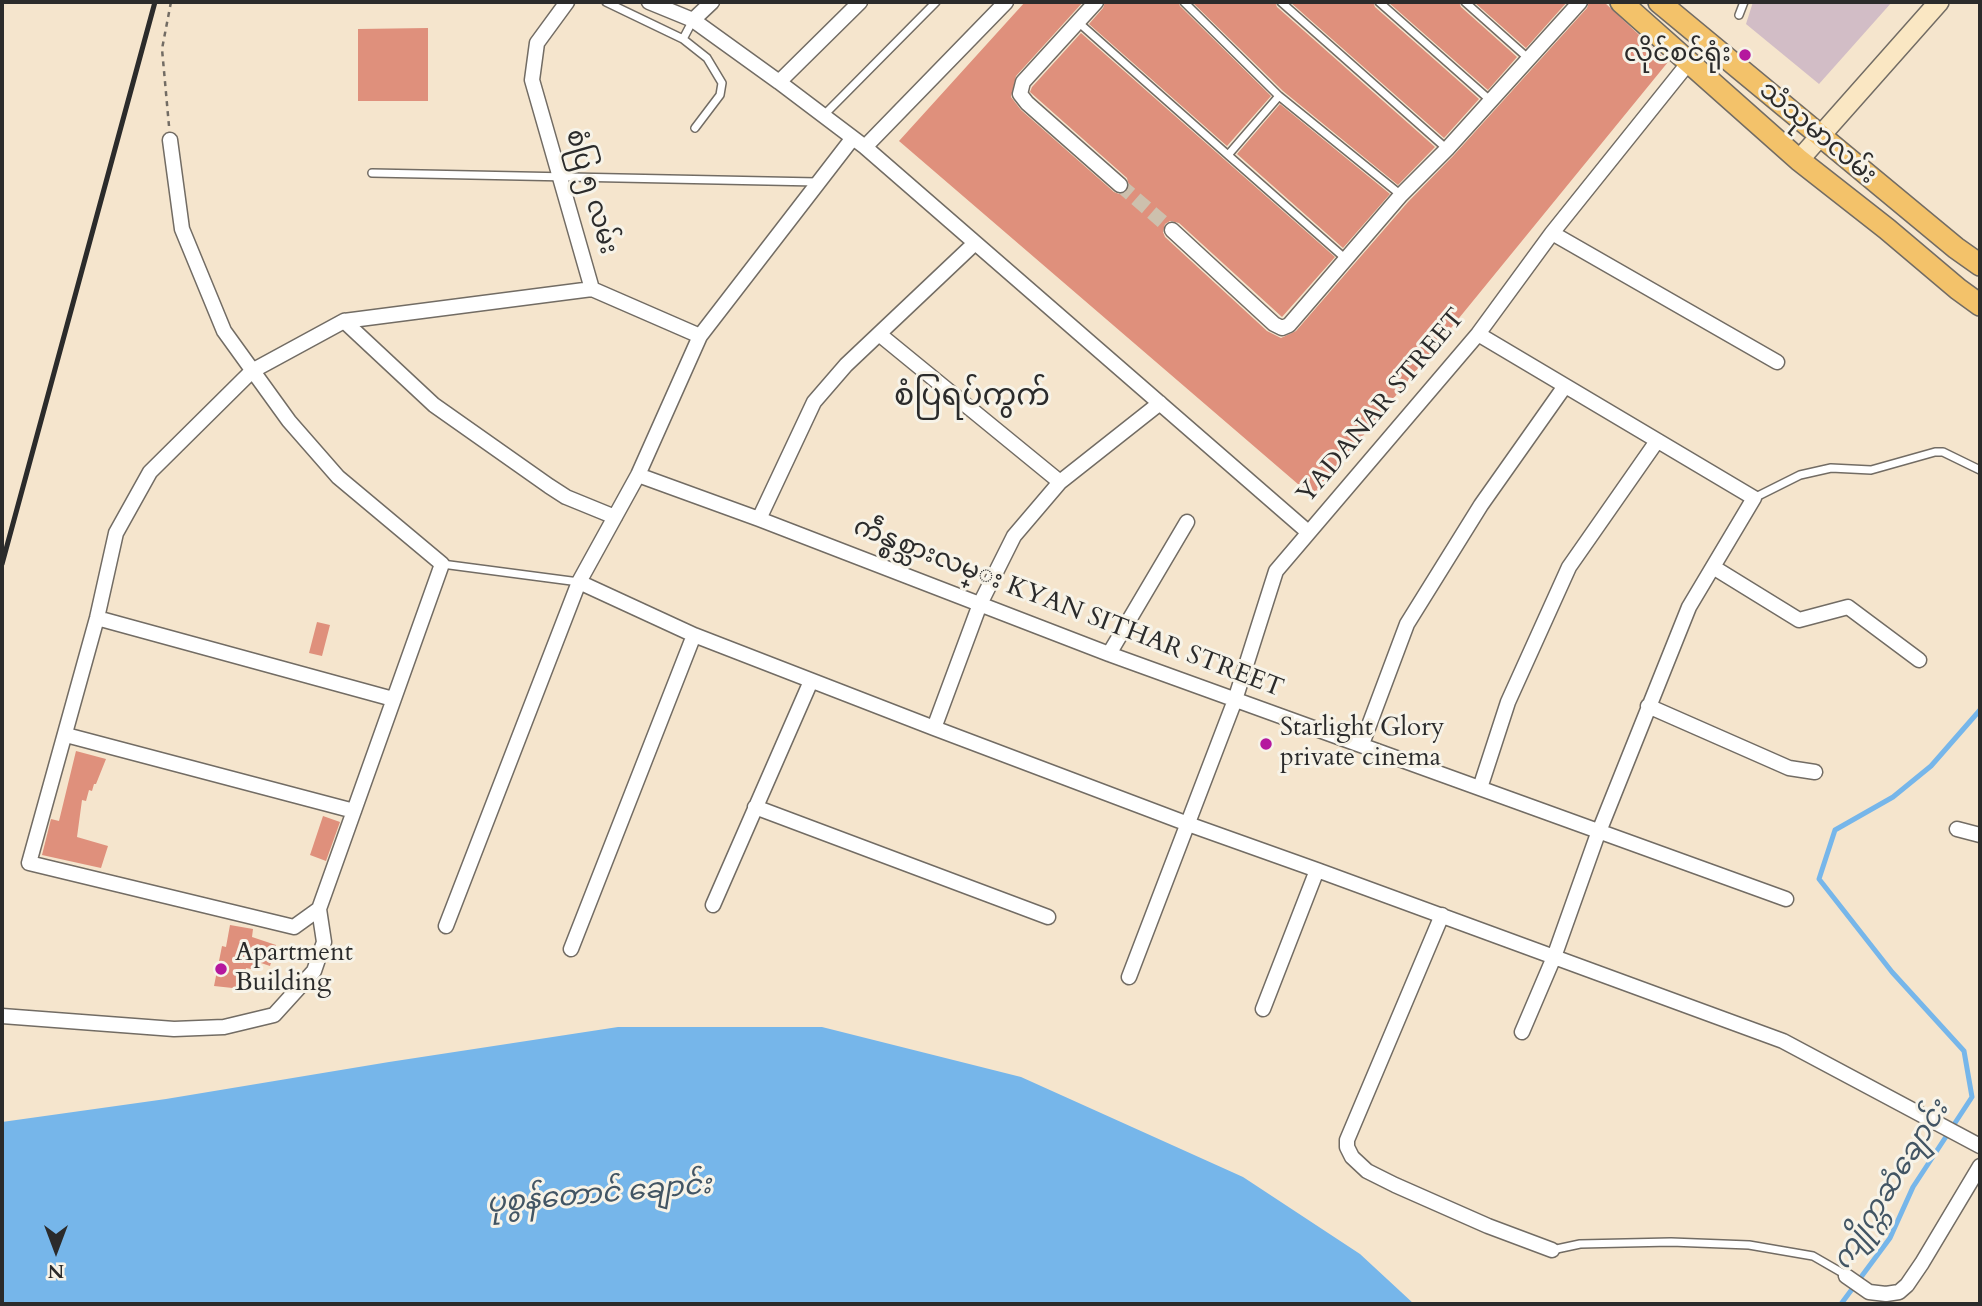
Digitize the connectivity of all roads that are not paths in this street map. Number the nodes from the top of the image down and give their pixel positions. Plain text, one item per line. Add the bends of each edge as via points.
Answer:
1 (567, 2) edge
2 (606, 2) edge
3 (649, 2) edge
4 (712, 2) edge
5 (860, 2) edge
6 (936, 2) edge
7 (1006, 2) edge
8 (1096, 2) edge
9 (1184, 2) edge
10 (1281, 2) edge
11 (1379, 2) edge
12 (1465, 2) edge
13 (1580, 2) edge
14 (1621, 2) edge
15 (1660, 2) edge
16 (1744, 2) edge
17 (1939, 2) edge
18 (1740, 15) dead end
19 (693, 20) junction
20 (1078, 22) junction
21 (683, 39) junction
22 (1529, 59) junction
23 (1690, 61) junction
24 (779, 82) junction
25 (1279, 96) junction
26 (1491, 101) junction
27 (823, 116) junction
28 (695, 128) dead end
29 (1821, 135) junction
30 (170, 140) road end
31 (858, 143) junction
32 (1447, 149) junction
33 (1228, 155) junction
34 (1799, 160) junction
35 (372, 173) dead end
36 (561, 175) junction
37 (818, 182) junction
38 (1120, 184) tunnel mouth
39 (1401, 195) junction
40 (1172, 230) tunnel mouth
41 (1552, 233) junction
42 (975, 243) junction
43 (1347, 260) junction
44 (1980, 265) edge
45 (592, 289) junction
46 (1980, 304) edge
47 (344, 321) junction
48 (879, 334) junction
49 (1478, 334) junction
50 (700, 336) junction
51 (1777, 362) dead end
52 (252, 371) junction
53 (1565, 386) junction
54 (1160, 404) junction
55 (1657, 441) junction
56 (1980, 470) edge
57 (638, 475) junction
58 (1060, 482) junction
59 (1754, 498) junction
60 (615, 517) junction
61 (759, 519) junction
62 (1187, 522) dead end
63 (1308, 532) junction
64 (442, 564) junction
65 (1713, 567) junction
66 (579, 582) junction
67 (980, 604) junction
68 (97, 618) junction
69 (694, 635) junction
70 (1109, 654) junction
71 (1919, 660) dead end
72 (811, 681) junction
73 (393, 699) junction
74 (1235, 700) junction
75 (1648, 706) junction
76 (933, 729) junction
77 (66, 734) junction
78 (1362, 744) junction
79 (1815, 772) dead end
80 (1479, 788) junction
81 (755, 807) junction
82 (354, 811) junction
83 (1188, 824) junction
84 (1957, 829) dead end
85 (1600, 831) junction
86 (1980, 835) edge
87 (1317, 870) junction
88 (1786, 899) dead end
89 (713, 905) dead end
90 (319, 909) junction
91 (1442, 915) junction
92 (1048, 917) dead end
93 (446, 926) dead end
94 (571, 949) dead end
95 (1554, 957) junction
96 (1129, 977) dead end
97 (1263, 1009) dead end
98 (2, 1016) edge
99 (1522, 1032) dead end
100 (1980, 1146) edge
101 (1980, 1166) edge
102 (1552, 1250) joint
103 (1846, 1276) joint

1 - 36 street, စံပြ ၅ လမ်း via 537,43 532,80
2 - 21 lane
3 - 19 street
4 - 19 street
5 - 24 street
6 - 27 lane
7 - 31 street
8 - 20 street
9 - 25 lane
10 - 32 lane
11 - 26 lane
12 - 22 lane
13 - 22 street
14 - 23 main road, သံသုမာလမ်း
15 - 29 main road, သံသုမာလမ်း
16 - 18 lane
17 - 29 main road
19 - 21 lane
19 - 24 street
20 - 33 lane
20 - 38 street via 1023,82 1020,94
21 - 28 lane via 707,58 722,83 720,95
22 - 26 street
23 - 34 main road, သံသုမာလမ်း
23 - 41 street, YADANAR STREET
24 - 27 street
25 - 33 lane
25 - 39 lane
26 - 32 street
27 - 31 street
29 - 34 main road
29 - 44 main road, သံသုမာလမ်း
30 - 52 street via 182,229 224,331
31 - 37 street
31 - 42 street
32 - 39 street
33 - 43 lane
34 - 46 main road, သံသုမာလမ်း
35 - 36 lane
36 - 37 lane
36 - 45 street, စံပြ ၅ လမ်း
37 - 50 street
39 - 43 street
40 - 43 street via 1282,328
41 - 49 street, YADANAR STREET
41 - 51 street
42 - 48 street
42 - 54 street
45 - 47 street
45 - 50 street, စံပြ ၅ လမ်း
47 - 52 street
47 - 60 street via 445,413 566,497
48 - 58 street
48 - 61 street via 814,402
49 - 53 street
49 - 63 street, YADANAR STREET
50 - 57 street
52 - 64 street via 338,477
52 - 68 street via 150,472 116,533
53 - 55 street
53 - 78 street via 1481,505 1408,624
54 - 58 street
54 - 63 street
55 - 59 street
55 - 80 street via 1569,566 1508,702
56 - 59 lane via 1935,452 1871,470 1831,468 1800,475
57 - 60 street
57 - 61 street, ကဵန္စစ္သားလမ္း KYAN SITHAR STREET
58 - 67 street via 1014,536
59 - 65 street
60 - 66 street
61 - 67 street, ကဵန္စစ္သားလမ္း KYAN SITHAR STREET
62 - 70 street
63 - 74 street, YADANAR STREET via 1276,571
64 - 66 lane
64 - 73 street
65 - 71 street via 1799,620 1848,607
65 - 75 street via 1689,607
66 - 69 street
66 - 93 street
67 - 70 street, ကဵန္စစ္သားလမ္း KYAN SITHAR STREET
67 - 76 street
68 - 73 street
68 - 77 street
69 - 72 street
69 - 94 street
70 - 74 street, ကဵန္စစ္သားလမ္း KYAN SITHAR STREET
72 - 76 street
72 - 81 street
73 - 82 street
74 - 78 street, ကဵန္စစ္သားလမ္း KYAN SITHAR STREET
74 - 83 street, YADANAR STREET
75 - 79 street via 1789,768
75 - 85 street
76 - 83 street
77 - 82 street
77 - 90 street via 29,863 294,928
78 - 80 street, ကဵန္စစ္သားလမ္း KYAN SITHAR STREET
80 - 85 street, ကဵန္စစ္သားလမ္း KYAN SITHAR STREET
81 - 89 street
81 - 92 street
82 - 90 street
83 - 87 street
83 - 96 street, YADANAR STREET
84 - 86 street
85 - 88 street, ကဵန္စစ္သားလမ္း KYAN SITHAR STREET
85 - 95 street
87 - 91 street
87 - 97 street
90 - 98 street via 324,942 314,971 274,1015 224,1027 174,1029
91 - 95 street
91 - 102 street via 1347,1147 1367,1171
95 - 99 street
95 - 100 street via 1783,1041
101 - 103 street via 1899,1293 1869,1292
102 - 103 lane via 1580,1244 1749,1245 1812,1256

